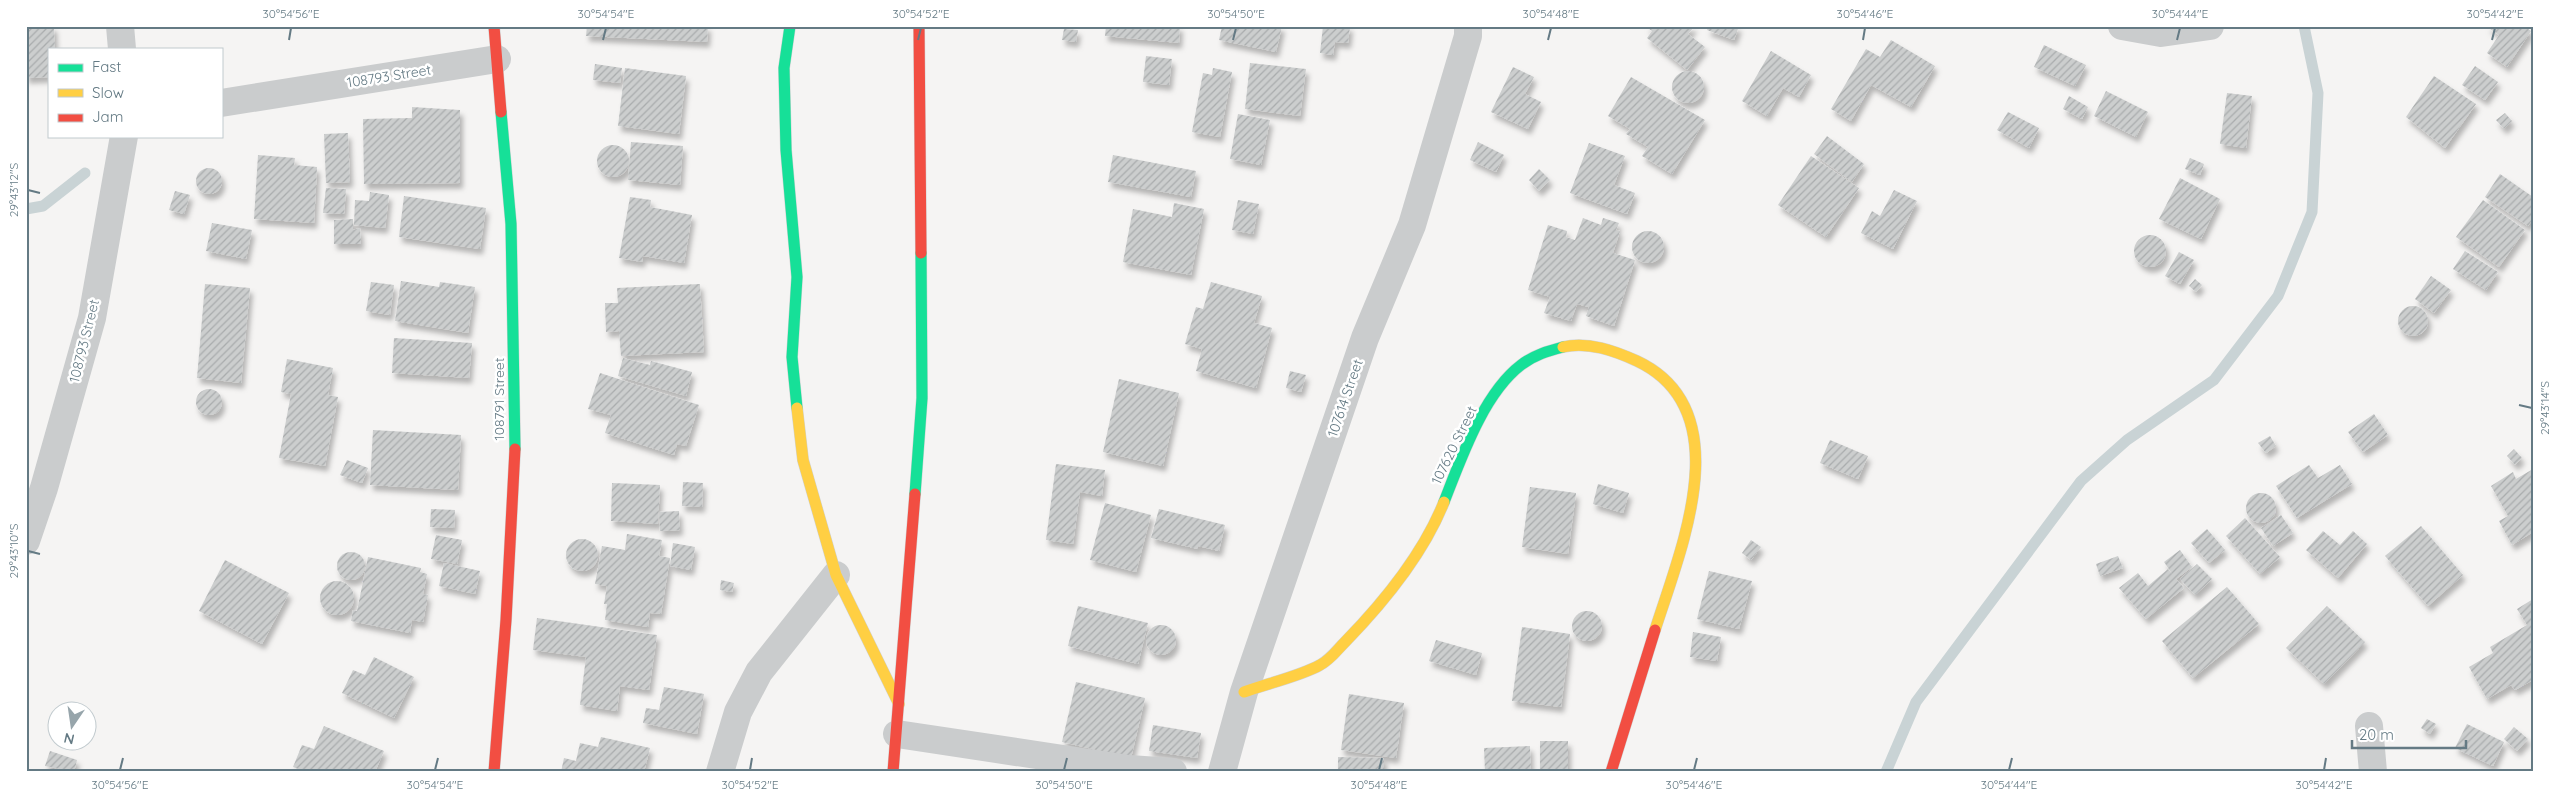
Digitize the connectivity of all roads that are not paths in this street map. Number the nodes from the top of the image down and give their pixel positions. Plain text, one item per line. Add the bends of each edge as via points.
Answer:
1 (120, 26) edge
2 (494, 26) edge
3 (790, 26) edge
4 (919, 26) edge
5 (1468, 26) edge
6 (2122, 26) edge
7 (2210, 26) edge
8 (122, 48) edge
9 (496, 59) junction
10 (222, 103) edge
11 (124, 138) edge
12 (26, 541) edge
13 (836, 575) junction
14 (1244, 692) junction
15 (900, 705) junction
16 (2369, 726) dead end
17 (897, 734) junction
18 (494, 772) edge
19 (720, 772) edge
20 (893, 772) edge
21 (1173, 772) edge
22 (1222, 772) edge
23 (1611, 772) edge
24 (2373, 772) edge

1 - 8 street
2 - 9 street, 108791 Street
3 - 13 street via 784,68 786,150 797,277 792,357 803,460
4 - 15 street via 922,398
5 - 14 street, 107614 Street via 1466,44 1412,225 1365,338
6 - 7 street via 2161,33
9 - 10 street, 108793 Street
9 - 18 street, 108791 Street via 511,224 516,424
11 - 12 street, 108793 Street via 92,318
13 - 15 street
13 - 19 street via 759,672 738,712
14 - 22 street, 107614 Street
14 - 23 street, 107620 Street via 1322,664 1367,621 1433,525 1475,430 1504,383 1521,365 1543,351 1576,346 1597,347 1648,366 1667,382 1691,421 1694,439 1695,479 1690,519
15 - 17 street
16 - 24 street
17 - 20 street
17 - 21 street via 1129,769

